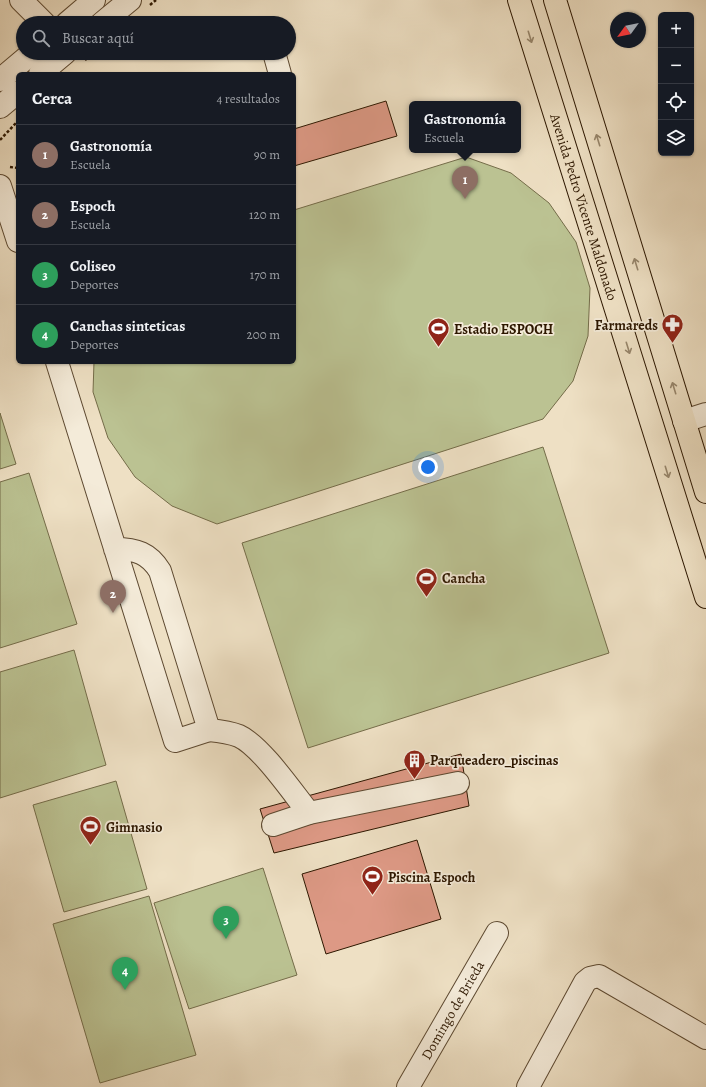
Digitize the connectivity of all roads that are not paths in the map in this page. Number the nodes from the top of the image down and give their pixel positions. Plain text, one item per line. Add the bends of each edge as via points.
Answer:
1 (21, 0) edge
2 (94, 0) edge
3 (130, 0) edge
4 (519, 0) edge
5 (555, 0) edge
6 (37, 16) edge
7 (75, 16) edge
8 (111, 16) edge
9 (24, 60) edge
10 (57, 60) edge
11 (42, 72) edge
12 (0, 80) edge
13 (16, 94) edge
14 (0, 108) edge
15 (0, 186) edge
16 (16, 235) edge
17 (58, 364) edge
18 (706, 414) edge
19 (684, 421) junction
20 (706, 492) edge
21 (116, 549) junction
22 (706, 597) edge
23 (209, 730) junction
24 (458, 783) dead end
25 (309, 813) junction
26 (273, 825) dead end
27 (497, 933) dead end
28 (706, 1038) edge
29 (408, 1087) edge
30 (528, 1087) edge

1 - 6 street
2 - 7 street
3 - 8 street
4 -> 22 main road, Avenida Pedro Vicente Maldonado
19 -> 5 main road
9 - 12 street
10 - 11 street
13 - 14 street
15 - 16 street
17 - 21 street
18 - 19 street
19 - 20 main road
21 - 23 street via 142,553 154,561 160,571
21 - 23 street via 175,741
23 - 25 street via 226,732 252,745
24 - 25 street
25 - 26 street
27 - 29 street, Domingo de Brieda
28 - 30 street via 599,976 590,978 584,982

